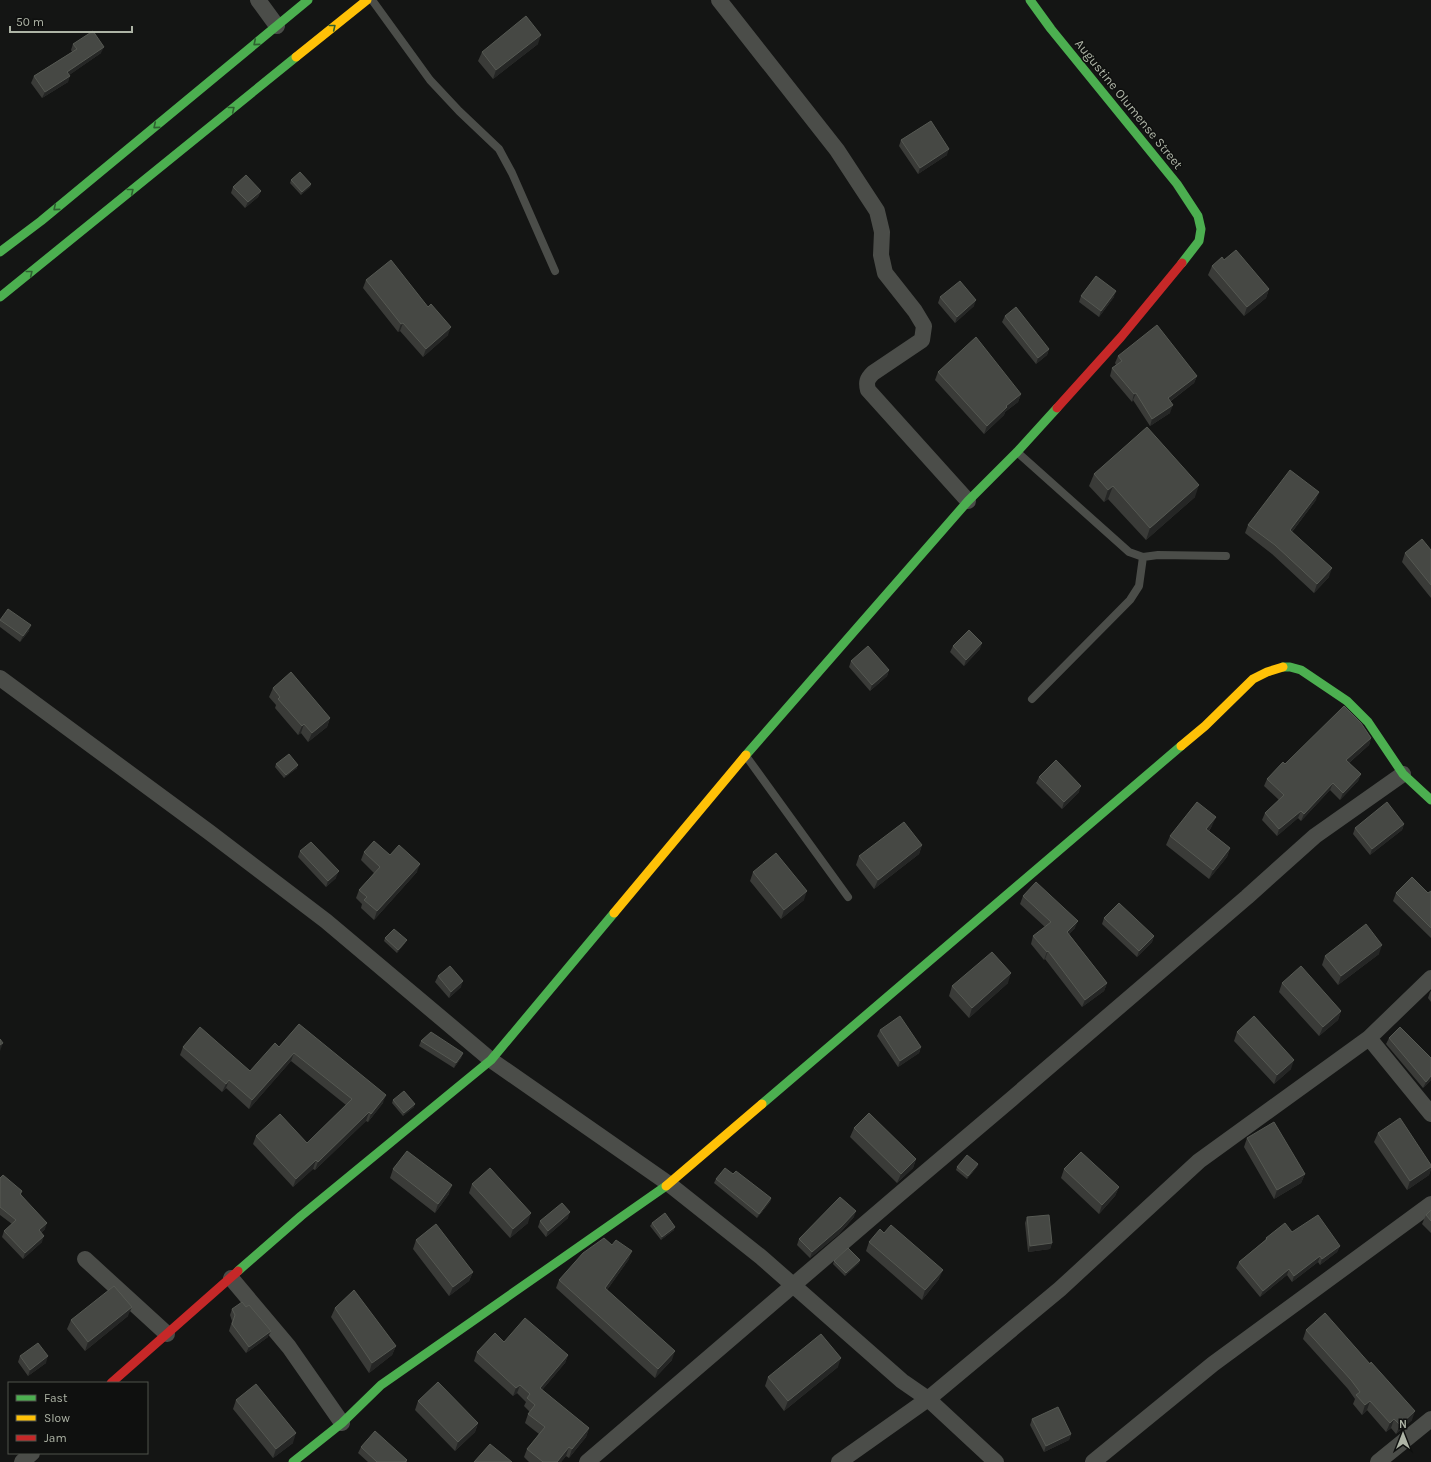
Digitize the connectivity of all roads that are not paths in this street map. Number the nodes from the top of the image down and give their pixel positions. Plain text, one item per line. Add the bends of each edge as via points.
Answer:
1 (258, 0) edge
2 (308, 0) edge
3 (367, 0) edge
4 (372, 0) edge
5 (719, 0) edge
6 (1030, 0) edge
7 (277, 26) junction
8 (0, 252) edge
9 (555, 271) dead end
10 (0, 297) edge
11 (1017, 452) junction
12 (968, 501) junction
13 (1226, 556) dead end
14 (1143, 557) junction
15 (0, 678) edge
16 (1032, 699) dead end
17 (746, 755) junction
18 (1404, 774) junction
19 (1431, 800) edge
20 (848, 897) dead end
21 (1431, 978) edge
22 (1369, 1038) junction
23 (491, 1060) junction
24 (1431, 1114) edge
25 (668, 1184) junction
26 (1431, 1204) edge
27 (85, 1259) dead end
28 (231, 1278) junction
29 (794, 1286) junction
30 (167, 1334) junction
31 (112, 1382) edge
32 (928, 1399) junction
33 (1431, 1419) edge
34 (342, 1423) junction
35 (31, 1454) edge
36 (22, 1462) edge
37 (293, 1462) edge
38 (587, 1462) edge
39 (839, 1462) edge
40 (996, 1462) edge
41 (1093, 1462) edge
42 (1378, 1462) edge

1 - 7 street
2 - 7 main road
10 -> 3 main road
4 - 9 lane via 430,80 499,148
5 - 12 street via 837,150 877,211 882,232 881,255 885,273 924,326 922,340 867,378 868,390
6 - 11 main road, Augustine Olumense Street via 1177,184 1198,216 1200,229 1199,241 1166,284
7 -> 8 main road
11 - 12 main road
11 - 14 lane via 1129,552
12 - 17 main road
13 - 14 lane
14 - 16 lane via 1138,586 1130,600
15 - 23 street via 326,921
17 - 20 lane
17 - 23 main road
18 - 19 main road
18 - 25 main road via 1368,722 1347,701 1301,670 1281,668 1253,679 1199,731
18 - 29 street via 1315,836
21 - 22 street
22 - 24 street
22 - 32 street via 1199,1161 1060,1289
23 - 25 street
23 - 28 main road via 301,1216
25 - 29 street
25 - 34 main road via 381,1386
26 - 41 street via 1214,1364
27 - 30 street
28 - 30 main road
28 - 34 street via 289,1347
29 - 32 street via 902,1381
29 - 38 street
30 - 31 main road
32 - 39 street
32 - 40 street
33 - 42 street
34 - 37 main road
35 - 36 street

